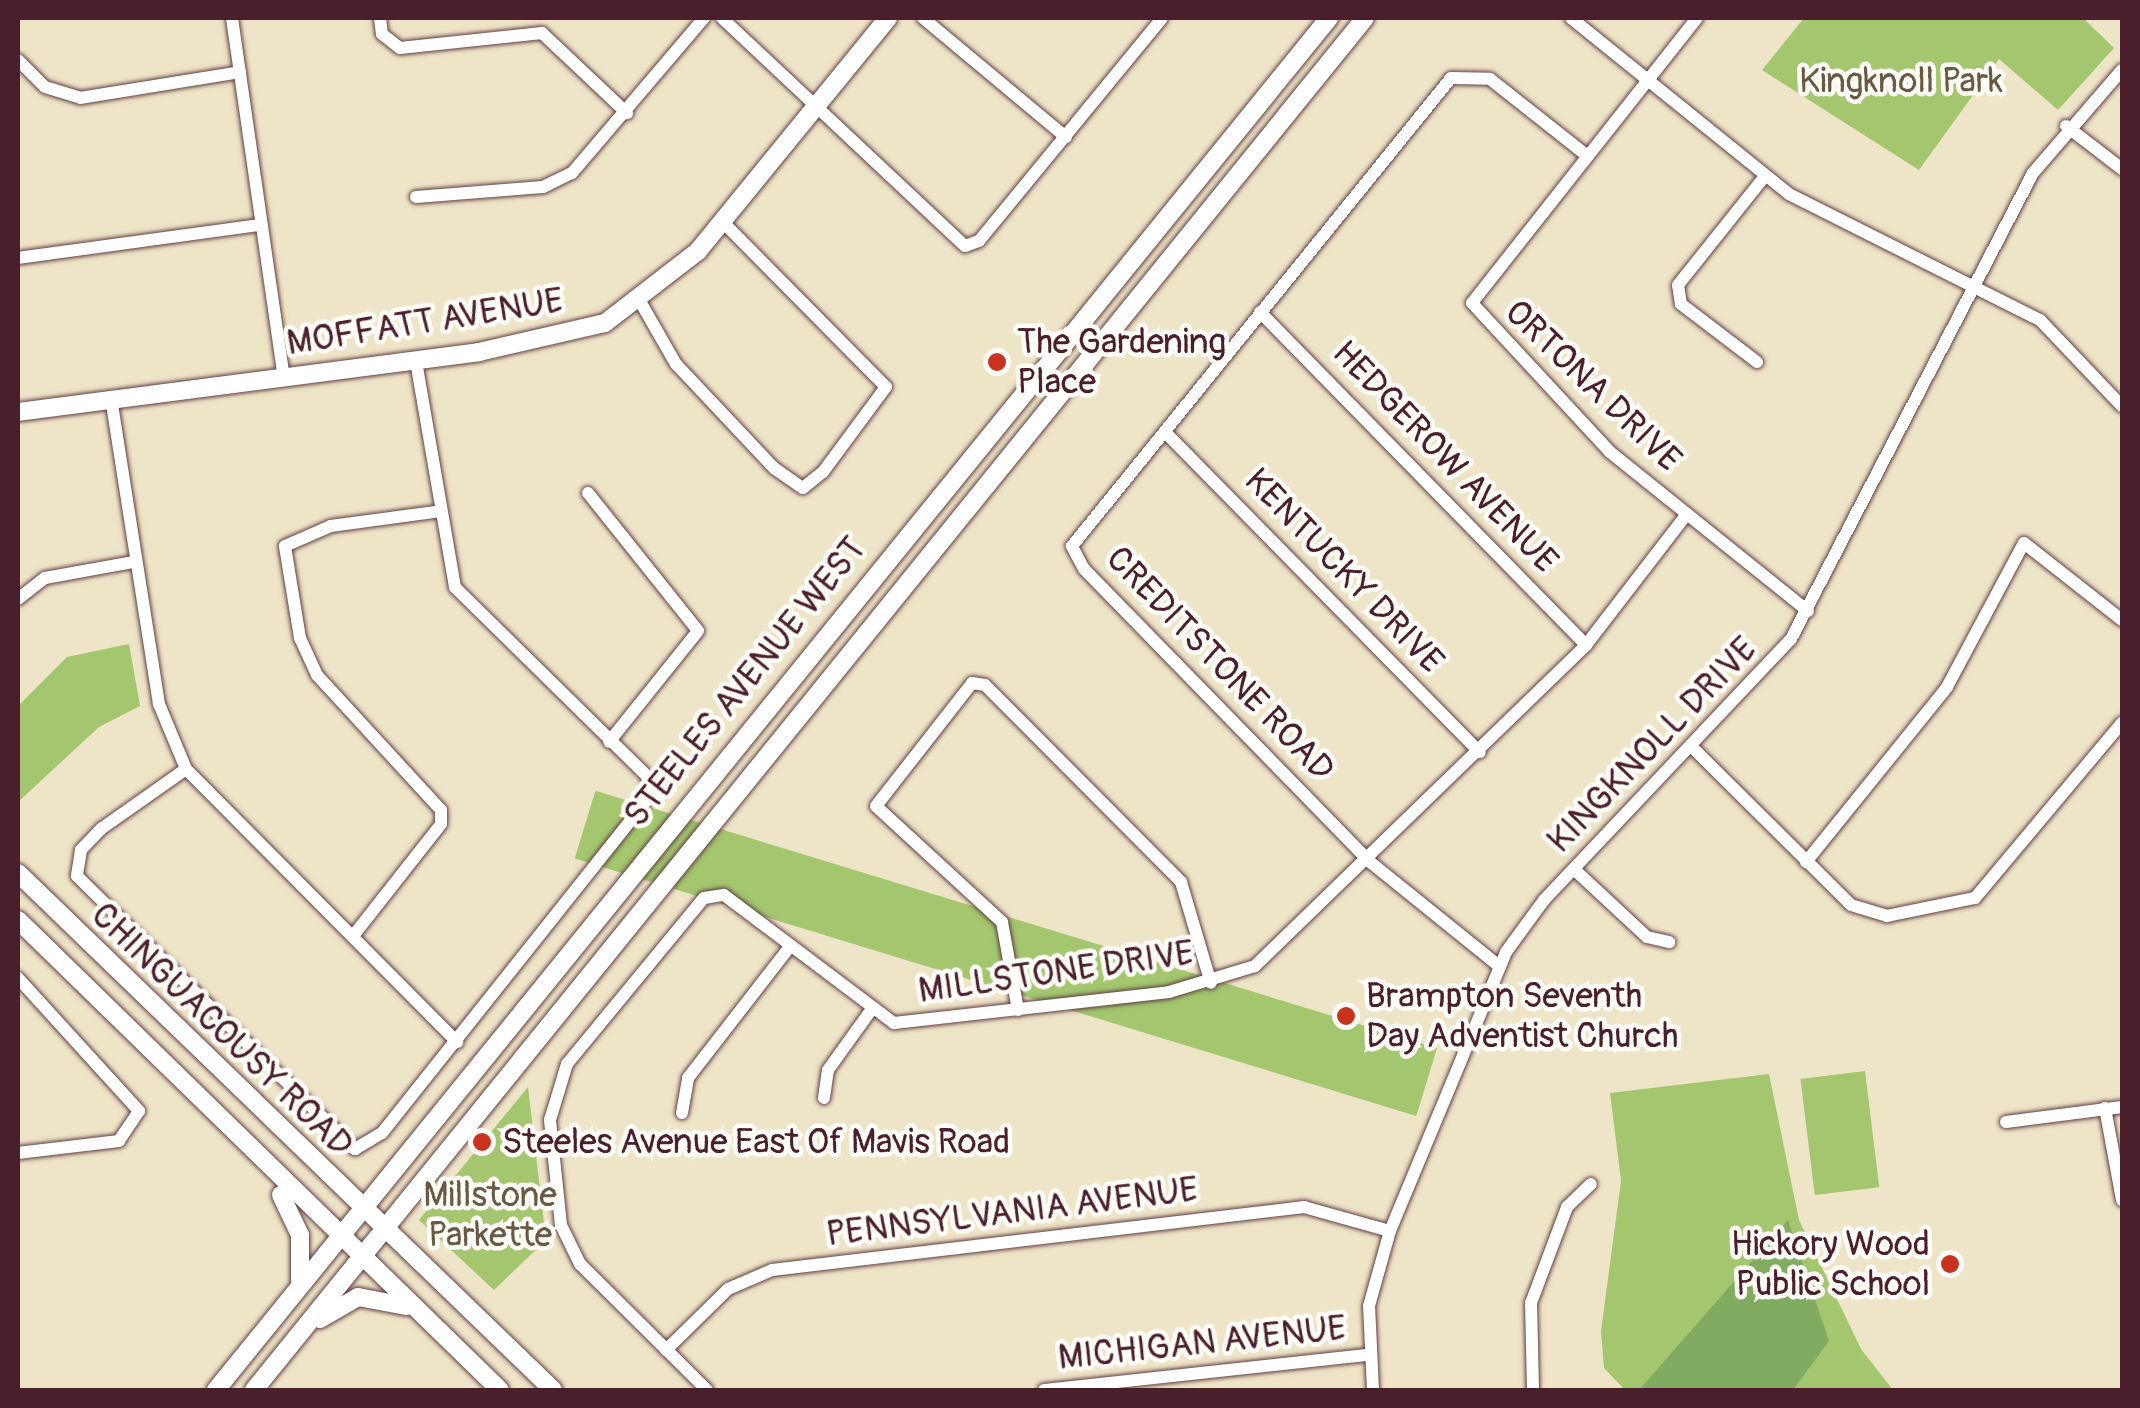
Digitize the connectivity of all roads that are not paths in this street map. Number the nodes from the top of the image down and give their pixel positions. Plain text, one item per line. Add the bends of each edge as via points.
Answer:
1 (232, 18) edge
2 (380, 18) edge
3 (704, 18) edge
4 (722, 18) edge
5 (888, 18) edge
6 (923, 18) edge
7 (1329, 18) edge
8 (1364, 18) edge
9 (1571, 18) edge
10 (1697, 18) edge
11 (1159, 19) edge
12 (18, 60) edge
13 (2122, 70) edge
14 (240, 72) junction
15 (1648, 80) junction
16 (814, 108) junction
17 (627, 113) junction
18 (2066, 126) junction
19 (1066, 138) junction
20 (1585, 154) junction
21 (2122, 169) edge
22 (1765, 176) junction
23 (416, 197) dead end
24 (723, 222) junction
25 (260, 225) junction
26 (18, 258) edge
27 (1974, 286) junction
28 (641, 303) junction
29 (1260, 312) junction
30 (416, 361) junction
31 (1757, 362) dead end
32 (284, 378) junction
33 (112, 404) junction
34 (2122, 406) edge
35 (18, 412) edge
36 (1165, 432) junction
37 (588, 492) dead end
38 (435, 512) junction
39 (1686, 515) junction
40 (133, 562) junction
41 (18, 599) edge
42 (1808, 611) junction
43 (2122, 620) edge
44 (1586, 645) junction
45 (2122, 723) edge
46 (608, 742) junction
47 (1695, 750) junction
48 (1480, 752) junction
49 (186, 769) junction
50 (1369, 861) junction
51 (1806, 862) junction
52 (1576, 871) junction
53 (18, 874) edge
54 (18, 920) edge
55 (353, 936) junction
56 (1670, 942) dead end
57 (790, 948) junction
58 (1499, 966) junction
59 (18, 978) edge
60 (1211, 983) junction
61 (1018, 1010) junction
62 (869, 1012) junction
63 (457, 1042) junction
64 (824, 1098) dead end
65 (2122, 1107) edge
66 (2105, 1108) junction
67 (682, 1113) dead end
68 (2006, 1122) dead end
69 (18, 1154) edge
70 (264, 1169) junction
71 (1591, 1184) dead end
72 (2122, 1200) edge
73 (359, 1209) junction
74 (383, 1231) junction
75 (1390, 1231) junction
76 (336, 1236) junction
77 (360, 1258) junction
78 (300, 1281) junction
79 (418, 1312) junction
80 (300, 1334) junction
81 (666, 1350) junction
82 (1367, 1355) junction
83 (216, 1390) edge
84 (254, 1390) edge
85 (500, 1390) edge
86 (553, 1390) edge
87 (707, 1390) edge
88 (1044, 1390) edge
89 (1373, 1390) edge
90 (1533, 1390) edge

1 - 14 street
2 - 17 street via 382,34 400,48 542,33
3 - 17 street
4 - 16 street
5 - 16 main road, MOFFATT AVENUE
6 - 19 street
7 - 73 main road, STEELES AVENUE WEST
8 - 74 main road, STEELES AVENUE WEST
9 - 15 street
10 - 15 street, ORTONA DRIVE
11 - 19 street
12 - 14 street via 44,88 80,98
13 - 18 street, KINGKNOLL DRIVE
14 - 25 street
15 - 20 street, ORTONA DRIVE
15 - 22 street
16 - 19 street via 965,246
16 - 24 main road, MOFFATT AVENUE
17 - 23 street via 572,173 543,187
18 - 21 street
18 - 27 street, KINGKNOLL DRIVE
20 - 29 street, CREDITSTONE ROAD via 1490,79 1451,78
20 - 39 street, ORTONA DRIVE via 1472,303 1610,452
22 - 27 street via 1828,217
22 - 31 street via 1678,285 1681,304
24 - 28 main road, MOFFATT AVENUE
24 - 28 street via 886,387 823,472 803,488 774,468 676,364
25 - 26 street
25 - 32 street
27 - 34 street via 2064,340
27 - 42 street, KINGKNOLL DRIVE
28 - 30 main road, MOFFATT AVENUE via 541,342
29 - 36 street, CREDITSTONE ROAD
29 - 44 street, HEDGEROW AVENUE
30 - 32 main road, MOFFATT AVENUE
30 - 38 street
32 - 33 main road, MOFFATT AVENUE
33 - 35 main road, MOFFATT AVENUE
33 - 40 street
36 - 48 street, KENTUCKY DRIVE
36 - 50 street, CREDITSTONE ROAD via 1088,522 1074,556
37 - 46 street via 698,631
38 - 46 street via 455,587
38 - 55 street via 331,526 285,546 300,638 317,675 441,810 441,824
39 - 42 street, ORTONA DRIVE
39 - 44 street, MILLSTONE DRIVE
40 - 41 street via 45,578
40 - 49 street via 158,704
42 - 47 street, KINGKNOLL DRIVE
43 - 51 street via 2024,543 1947,687
44 - 48 street, MILLSTONE DRIVE
45 - 51 street via 1968,903 1866,916
46 - 63 street via 646,776 652,796
47 - 51 street
47 - 52 street, KINGKNOLL DRIVE
48 - 50 street, MILLSTONE DRIVE
49 - 55 street
49 - 63 street via 81,850 86,890 355,1148 382,1133
50 - 58 street, CREDITSTONE ROAD
50 - 60 street, MILLSTONE DRIVE via 1280,947
52 - 56 street via 1647,936
52 - 58 street, KINGKNOLL DRIVE via 1528,919
53 - 73 main road, CHINGUACOUSY ROAD
54 - 70 main road, CHINGUACOUSY ROAD
55 - 63 street
57 - 62 street, MILLSTONE DRIVE
57 - 67 street via 696,1064
57 - 81 street, MILLSTONE DRIVE via 724,895 704,898 554,1087 566,1239
58 - 75 street, KINGKNOLL DRIVE
59 - 69 street via 140,1111 119,1141
60 - 61 street, MILLSTONE DRIVE
60 - 61 street via 1181,882 984,685 972,683 876,806 1002,922
61 - 62 street, MILLSTONE DRIVE via 894,1024
62 - 64 street via 828,1070
65 - 66 street
66 - 68 street
66 - 72 street
70 - 76 main road, CHINGUACOUSY ROAD
70 - 78 main road via 294,1214
71 - 90 street via 1567,1207 1531,1303
73 - 74 main road, CHINGUACOUSY ROAD
73 - 76 main road, STEELES AVENUE WEST
74 - 77 main road, STEELES AVENUE WEST
74 - 86 main road, CHINGUACOUSY ROAD
75 - 81 street, PENNSYLVANIA AVENUE via 1304,1207 772,1270 728,1289
75 - 82 street, KINGKNOLL DRIVE
76 - 77 main road, CHINGUACOUSY ROAD
76 - 78 main road, STEELES AVENUE WEST
77 - 79 main road, CHINGUACOUSY ROAD
77 - 80 main road, STEELES AVENUE WEST
78 - 83 main road, STEELES AVENUE WEST
79 - 80 main road via 389,1297 358,1297
79 - 85 main road, CHINGUACOUSY ROAD
80 - 84 main road, STEELES AVENUE WEST
81 - 87 street, MILLSTONE DRIVE
82 - 88 street, MICHIGAN AVENUE
82 - 89 street, KINGKNOLL DRIVE

